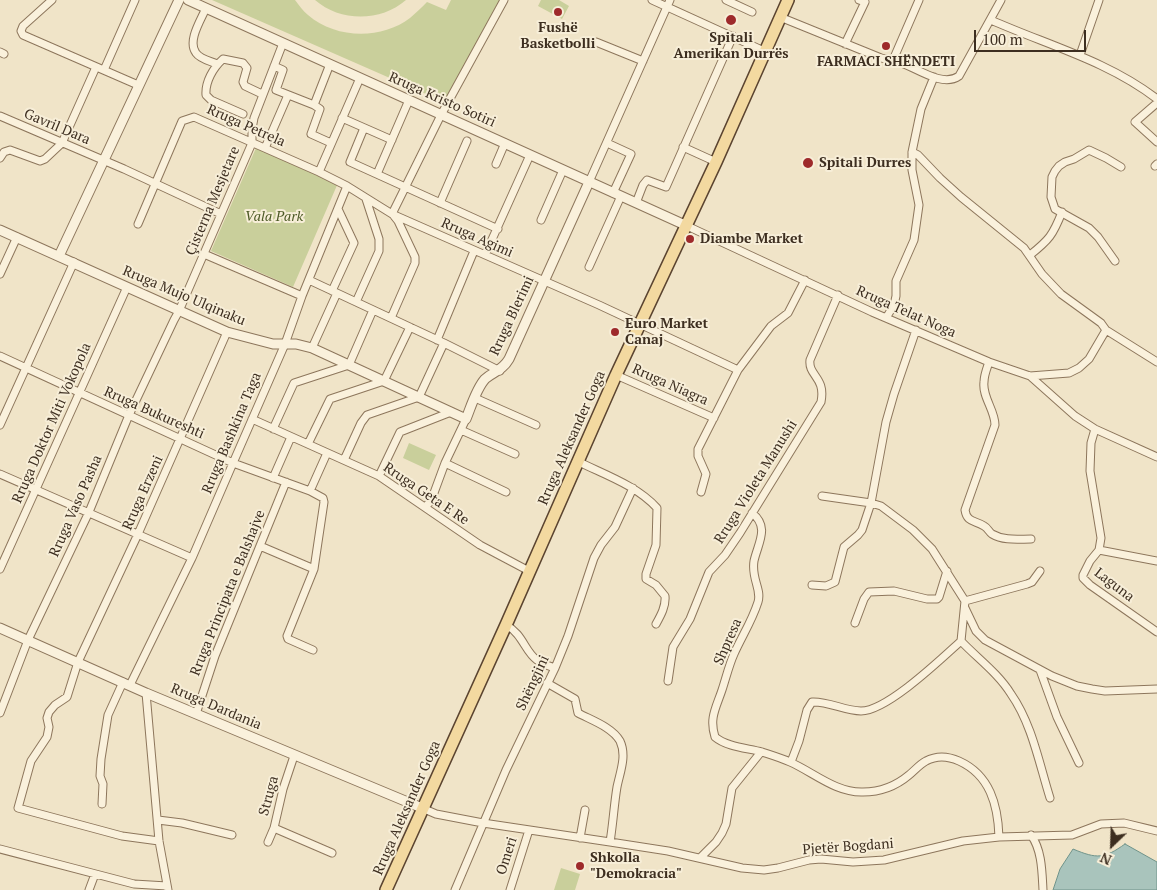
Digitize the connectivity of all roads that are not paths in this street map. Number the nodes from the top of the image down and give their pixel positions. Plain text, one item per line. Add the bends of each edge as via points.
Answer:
1 (52, 0) edge
2 (135, 0) edge
3 (179, 0) edge
4 (188, 0) edge
5 (504, 0) edge
6 (652, 0) edge
7 (726, 0) edge
8 (788, 0) edge
9 (859, 0) edge
10 (919, 0) edge
11 (1001, 0) edge
12 (1099, 0) edge
13 (669, 4) edge
14 (206, 8) junction
15 (752, 12) dead end
16 (780, 17) junction
17 (991, 20) junction
18 (733, 36) junction
19 (592, 42) dead end
20 (283, 43) junction
21 (846, 44) junction
22 (764, 51) junction
23 (1080, 55) junction
24 (893, 60) junction
25 (643, 62) junction
26 (217, 64) junction
27 (330, 64) junction
28 (274, 66) junction
29 (96, 67) junction
30 (104, 70) junction
31 (934, 77) junction
32 (360, 78) junction
33 (138, 85) junction
34 (262, 94) junction
35 (288, 95) junction
36 (1157, 99) edge
37 (409, 100) junction
38 (1157, 104) edge
39 (314, 105) junction
40 (243, 114) dead end
41 (441, 114) junction
42 (0, 116) edge
43 (342, 118) junction
44 (364, 128) junction
45 (392, 140) junction
46 (467, 141) dead end
47 (1157, 142) edge
48 (62, 143) junction
49 (252, 143) junction
50 (331, 143) junction
51 (607, 143) junction
52 (505, 144) junction
53 (265, 148) junction
54 (683, 148) junction
55 (912, 152) junction
56 (530, 155) junction
57 (0, 158) edge
58 (104, 160) junction
59 (716, 162) junction
60 (496, 164) dead end
61 (1121, 167) dead end
62 (563, 170) junction
63 (319, 172) junction
64 (377, 174) junction
65 (589, 182) junction
66 (154, 184) junction
67 (346, 186) junction
68 (405, 188) junction
69 (617, 194) junction
70 (366, 199) junction
71 (440, 203) junction
72 (636, 203) junction
73 (338, 209) junction
74 (1062, 212) junction
75 (220, 214) junction
76 (392, 214) junction
77 (541, 220) dead end
78 (138, 224) dead end
79 (685, 225) junction
80 (498, 229) junction
81 (0, 230) edge
82 (17, 237) junction
83 (474, 251) junction
84 (204, 254) junction
85 (1030, 255) junction
86 (59, 256) junction
87 (485, 256) junction
88 (1115, 261) dead end
89 (74, 262) junction
90 (589, 267) dead end
91 (0, 274) edge
92 (309, 280) junction
93 (805, 280) junction
94 (543, 282) junction
95 (126, 288) junction
96 (334, 292) junction
97 (838, 295) junction
98 (302, 296) junction
99 (356, 302) junction
100 (373, 310) junction
101 (180, 311) junction
102 (391, 318) junction
103 (886, 318) junction
104 (639, 325) junction
105 (410, 327) junction
106 (916, 330) junction
107 (1106, 330) junction
108 (228, 332) junction
109 (441, 341) junction
110 (285, 344) junction
111 (312, 348) junction
112 (0, 356) edge
113 (990, 362) junction
114 (1157, 362) edge
115 (349, 364) junction
116 (25, 367) junction
117 (738, 370) junction
118 (500, 371) junction
119 (616, 375) junction
120 (1030, 376) junction
121 (384, 381) junction
122 (79, 393) junction
123 (419, 397) junction
124 (475, 398) junction
125 (451, 412) junction
126 (129, 415) junction
127 (714, 418) junction
128 (252, 419) junction
129 (466, 419) junction
130 (0, 425) edge
131 (536, 425) dead end
132 (273, 429) junction
133 (1095, 429) junction
134 (461, 430) junction
135 (291, 437) junction
136 (180, 438) junction
137 (308, 444) junction
138 (327, 453) junction
139 (515, 454) dead end
140 (1157, 457) edge
141 (344, 460) junction
142 (577, 461) junction
143 (233, 463) junction
144 (445, 463) junction
145 (0, 474) edge
146 (379, 476) junction
147 (273, 478) junction
148 (286, 482) junction
149 (633, 488) junction
150 (36, 490) junction
151 (310, 491) junction
152 (506, 492) dead end
153 (701, 492) dead end
154 (822, 496) dead end
155 (871, 503) junction
156 (425, 507) junction
157 (88, 512) junction
158 (752, 513) junction
159 (138, 534) junction
160 (1031, 539) dead end
161 (260, 546) junction
162 (1099, 550) junction
163 (192, 558) junction
164 (1157, 561) edge
165 (0, 569) edge
166 (314, 569) junction
167 (530, 571) junction
168 (947, 571) junction
169 (1040, 571) dead end
170 (812, 585) dead end
171 (965, 604) junction
172 (855, 623) dead end
173 (656, 624) dead end
174 (506, 625) junction
175 (0, 628) edge
176 (1157, 632) edge
177 (28, 640) junction
178 (961, 641) junction
179 (313, 650) dead end
180 (78, 662) junction
181 (555, 668) junction
182 (1040, 670) junction
183 (668, 681) dead end
184 (547, 683) junction
185 (126, 684) junction
186 (1157, 689) edge
187 (146, 693) junction
188 (0, 713) edge
189 (196, 714) junction
190 (761, 752) junction
191 (294, 756) junction
192 (791, 762) junction
193 (1080, 763) dead end
194 (1050, 798) dead end
195 (102, 804) dead end
196 (422, 808) junction
197 (585, 810) dead end
198 (158, 820) junction
199 (483, 823) junction
200 (274, 828) junction
201 (529, 830) junction
202 (1157, 831) edge
203 (1031, 835) junction
204 (232, 836) dead end
205 (1000, 837) junction
206 (580, 838) junction
207 (159, 840) junction
208 (268, 842) dead end
209 (610, 842) junction
210 (0, 849) edge
211 (332, 853) dead end
212 (700, 858) junction
213 (94, 874) junction
214 (168, 888) edge
215 (89, 890) edge
216 (386, 890) edge
217 (454, 890) edge
218 (510, 890) edge
219 (1043, 890) edge

1 - 29 street via 23,26 21,33
2 - 30 street
3 - 33 street
4 - 14 street, Rruga Kristo Sotiri
5 - 41 street
6 - 13 street
7 - 15 street
8 - 16 main road, Rruga Aleksander Goga
9 - 21 street via 865,2
10 - 24 street
11 - 17 street
12 - 23 street
13 - 18 street
13 - 25 street
14 - 20 street, Rruga Kristo Sotiri
14 - 26 street via 192,43 200,57
16 - 21 street
16 - 22 main road, Rruga Aleksander Goga
17 - 23 street
17 - 31 street via 959,76 954,80
18 - 22 street
18 - 54 street
19 - 25 street
20 - 27 street, Rruga Kristo Sotiri
20 - 28 street, Çisterna Mesjetare
21 - 24 street
22 - 59 main road, Rruga Aleksander Goga
23 - 36 street via 1138,85
24 - 31 street
25 - 51 street
26 - 34 street via 223,60 243,62 247,68 245,86
26 - 40 street via 205,87 206,95
27 - 32 street, Rruga Kristo Sotiri
27 - 39 street
28 - 34 street, Çisterna Mesjetare
28 - 35 street via 283,70 276,90
29 - 30 street
29 - 48 street
30 - 33 street
31 - 55 street via 921,109
32 - 37 street, Rruga Kristo Sotiri
32 - 43 street
33 - 58 street
34 - 49 street, Çisterna Mesjetare via 252,130
35 - 39 street
35 - 53 street
37 - 41 street, Rruga Kristo Sotiri
37 - 45 street
38 - 47 street via 1135,122
39 - 50 street via 320,109 311,134
41 - 52 street, Rruga Kristo Sotiri
41 - 68 street
42 - 48 street, Gavril Dara
43 - 44 street
43 - 50 street
44 - 45 street
44 - 64 street via 350,162
45 - 64 street
46 - 71 street
48 - 57 street via 40,161 10,150
48 - 58 street, Gavril Dara
49 - 53 street, Rruga Petrela
49 - 66 street, Rruga Petrela via 194,117 189,118 182,121
49 - 75 street, Çisterna Mesjetare
50 - 63 street
51 - 65 street
51 - 69 street via 631,154
52 - 56 street, Rruga Kristo Sotiri
52 - 60 street
53 - 63 street, Rruga Petrela
54 - 59 street
54 - 72 street via 666,187 647,180
55 - 85 street
55 - 103 street via 919,205 917,224 914,240 896,281 894,305
56 - 62 street, Rruga Kristo Sotiri
56 - 80 street
58 - 66 street, Gavril Dara
58 - 86 street
59 - 79 main road, Rruga Aleksander Goga
61 - 74 street via 1089,150 1059,166 1052,177 1051,197 1055,209
62 - 65 street, Rruga Kristo Sotiri
62 - 77 street
63 - 67 street, Rruga Agimi
64 - 68 street
65 - 69 street, Rruga Kristo Sotiri
65 - 94 street, Rruga Blerimi
66 - 75 street, Gavril Dara
66 - 78 street, Rruga Petrela
67 - 70 street, Rruga Agimi
67 - 73 street, Rruga Bashkina Taga
68 - 71 street
68 - 76 street
69 - 72 street, Rruga Kristo Sotiri
69 - 90 street
70 - 76 street, Rruga Agimi
70 - 99 street via 379,239 379,251
71 - 80 street
72 - 79 street, Rruga Kristo Sotiri
73 - 92 street, Rruga Bashkina Taga
73 - 96 street via 354,243
74 - 85 street via 1049,239
74 - 88 street via 1089,228
75 - 84 street, Çisterna Mesjetare
76 - 83 street, Rruga Agimi
76 - 102 street via 415,257 415,263
79 - 93 street, Rruga Telat Noga
79 - 104 main road, Rruga Aleksander Goga
80 - 87 street
81 - 82 street, Rruga Mujo Ulqinaku
82 - 86 street, Rruga Mujo Ulqinaku
82 - 91 street
83 - 87 street, Rruga Agimi
83 - 109 street
84 - 98 street
84 - 101 street, Çisterna Mesjetare
85 - 107 street via 1061,294
86 - 89 street, Rruga Mujo Ulqinaku
87 - 94 street, Rruga Agimi
89 - 95 street, Rruga Mujo Ulqinaku
89 - 116 street
92 - 96 street
92 - 98 street, Rruga Bashkina Taga
93 - 97 street, Rruga Telat Noga
93 - 117 street via 788,313 771,326
94 - 104 street, Rruga Agimi
94 - 118 street, Rruga Blerimi via 510,360
95 - 101 street, Rruga Mujo Ulqinaku
95 - 122 street, Rruga Doktor Miti Vokopola
96 - 99 street
96 - 111 street
97 - 103 street, Rruga Telat Noga
97 - 158 street, Rruga Violeta Manushi via 810,360 823,389 821,402
98 - 110 street, Rruga Bashkina Taga
99 - 100 street
100 - 102 street
100 - 115 street
101 - 108 street, Rruga Mujo Ulqinaku
101 - 126 street, Rruga Vaso Pasha
102 - 105 street
103 - 106 street, Rruga Telat Noga
104 - 117 street, Rruga Agimi
104 - 119 main road, Rruga Aleksander Goga
105 - 109 street
105 - 121 street
106 - 113 street, Rruga Telat Noga
106 - 155 street via 886,422
107 - 114 street
107 - 120 street, Rruga Telat Noga via 1089,359 1079,368 1062,374
108 - 110 street, Rruga Mujo Ulqinaku
108 - 136 street, Rruga Erzeni
109 - 118 street
109 - 123 street
110 - 111 street, Rruga Mujo Ulqinaku
110 - 128 street, Rruga Bashkina Taga
111 - 115 street, Rruga Mujo Ulqinaku
112 - 116 street, Rruga Bukureshti
113 - 120 street, Rruga Telat Noga
113 - 160 street via 984,389 995,425 965,510 966,516 1001,538
115 - 121 street, Rruga Mujo Ulqinaku
115 - 132 street via 294,383
116 - 122 street, Rruga Bukureshti
116 - 130 street
117 - 127 street
118 - 124 street, Rruga Blerimi via 482,383
119 - 127 street, Rruga Niagra
119 - 142 main road, Rruga Aleksander Goga
120 - 133 street via 1075,416
121 - 123 street, Rruga Mujo Ulqinaku
121 - 137 street via 330,399
122 - 126 street, Rruga Bukureshti
122 - 150 street, Rruga Doktor Miti Vokopola
123 - 125 street, Rruga Mujo Ulqinaku
123 - 141 street via 366,415
124 - 129 street, Rruga Blerimi
124 - 131 street
125 - 129 street, Rruga Mujo Ulqinaku
125 - 146 street via 400,432
126 - 136 street, Rruga Bukureshti
126 - 157 street, Rruga Vaso Pasha
127 - 153 street via 698,449 706,474
128 - 132 street, Rruga Geta E Re
128 - 143 street, Rruga Bashkina Taga
129 - 134 street, Rruga Blerimi
132 - 135 street, Rruga Geta E Re
133 - 140 street
133 - 162 street via 1090,471 1101,538
134 - 139 street
134 - 144 street, Rruga Blerimi
135 - 137 street, Rruga Geta E Re
135 - 147 street
136 - 143 street, Rruga Bukureshti
136 - 159 street, Rruga Erzeni
137 - 138 street, Rruga Geta E Re
138 - 141 street, Rruga Geta E Re
138 - 151 street
141 - 146 street, Rruga Geta E Re
142 - 149 street
142 - 167 main road, Rruga Aleksander Goga
143 - 147 street, Rruga Bukureshti
143 - 163 street, Rruga Bashkina Taga
144 - 152 street
144 - 156 street, Rruga Blerimi
145 - 150 street
146 - 156 street, Rruga Geta E Re
147 - 148 street, Rruga Bukureshti
148 - 151 street, Rruga Bukureshti
148 - 161 street, Rruga Principata e Balshajve
149 - 173 street via 657,508 656,545 646,574 646,579 665,596
149 - 181 street, Shëngjini via 615,527 594,558
150 - 157 street
150 - 165 street, Rruga Doktor Miti Vokopola
151 - 166 street, Rruga Bukureshti via 321,496 324,502
154 - 155 street
155 - 168 street via 881,506 913,530
155 - 170 street via 862,530 844,547 835,582 826,586
156 - 167 street, Rruga Geta E Re via 480,545
157 - 159 street
157 - 177 street, Rruga Vaso Pasha
158 - 183 street, Rruga Violeta Manushi via 725,555 709,572 690,620 673,647
158 - 190 street, Shpresa via 760,519 762,529 753,574 759,600 733,657 712,718 713,732 719,740
159 - 163 street
159 - 180 street, Rruga Erzeni
161 - 166 street
161 - 189 street, Rruga Principata e Balshajve via 215,656
162 - 164 street
162 - 176 street, Laguna via 1083,578
163 - 185 street, Rruga Bashkina Taga
166 - 179 street via 286,636
167 - 174 main road, Rruga Aleksander Goga
168 - 171 street
168 - 172 street via 937,599 894,591 870,592
169 - 171 street via 1032,582
171 - 178 street
171 - 182 street via 976,631 985,640
174 - 181 street via 513,629 535,660
174 - 196 main road, Rruga Aleksander Goga
175 - 177 street, Rruga Dardania
177 - 180 street, Rruga Dardania
177 - 188 street, Rruga Vaso Pasha
178 - 192 street via 931,669 874,709 861,711 812,702
178 - 194 street via 1012,694 1033,741
180 - 185 street, Rruga Dardania
180 - 207 street, Rruga Erzeni via 67,697 54,705 46,718 49,727 47,737 31,761 18,808 122,836
181 - 184 street, Shëngjini
182 - 186 street via 1092,689
182 - 193 street via 1057,718
184 - 199 street, Shëngjini
184 - 209 street via 575,699 578,713 608,729 619,740 623,764
185 - 187 street, Rruga Dardania
185 - 195 street, Rruga Bashkina Taga via 108,715 101,759
187 - 189 street, Rruga Dardania
187 - 198 street
189 - 191 street, Rruga Dardania
190 - 192 street
190 - 212 street via 732,788 722,833
191 - 196 street, Rruga Dardania
191 - 200 street, Struga
192 - 205 street via 822,781 861,792 879,791 901,782 926,761 941,756 952,758 976,771 986,783 997,813
196 - 199 street, Pjetër Bogdani
196 - 216 main road, Rruga Aleksander Goga
197 - 206 street
198 - 204 street
198 - 207 street
199 - 201 street, Pjetër Bogdani
199 - 217 street, Shëngjini
200 - 208 street, Struga
200 - 211 street
201 - 206 street, Pjetër Bogdani
201 - 218 street, Omeri
202 - 203 street, Pjetër Bogdani via 1124,824 1101,824 1072,835
203 - 205 street, Pjetër Bogdani
203 - 219 street via 1040,855
205 - 212 street, Pjetër Bogdani via 962,841 884,860 821,859 764,870
206 - 209 street, Pjetër Bogdani
207 - 214 street
209 - 212 street, Pjetër Bogdani
210 - 213 street
213 - 214 street
213 - 215 street

